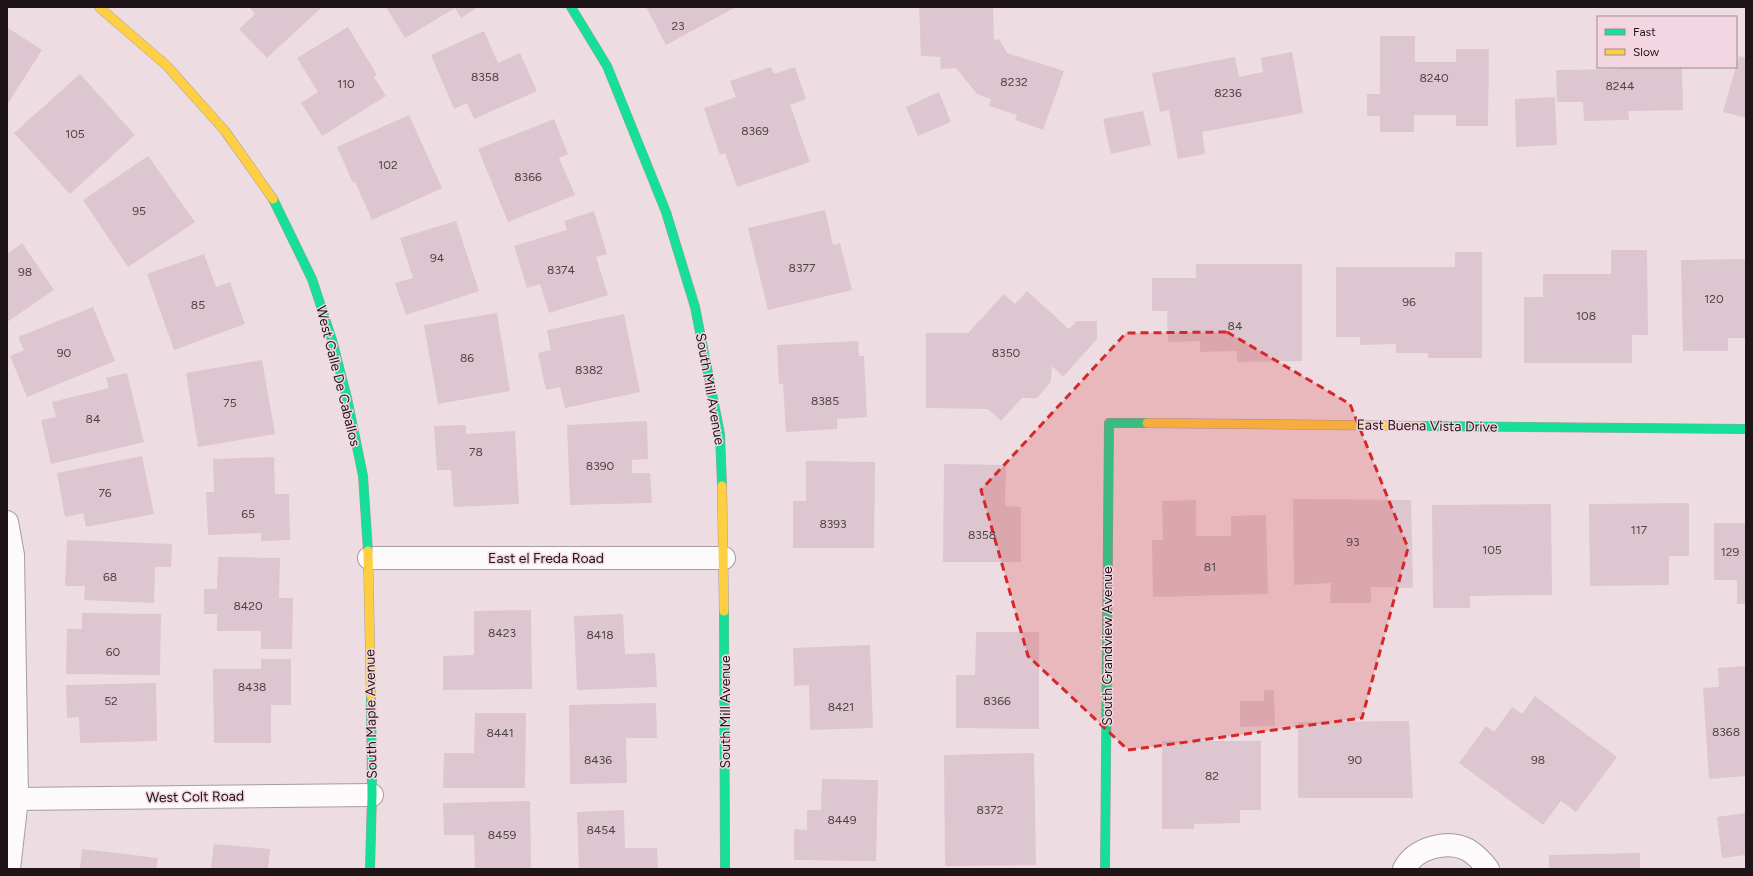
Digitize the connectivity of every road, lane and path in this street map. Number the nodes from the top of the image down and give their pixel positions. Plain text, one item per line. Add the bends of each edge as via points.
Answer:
1 (99, 7) edge
2 (571, 7) edge
3 (1109, 423) joint
4 (1746, 429) edge
5 (7, 522) edge
6 (369, 558) junction
7 (724, 558) junction
8 (372, 795) junction
9 (17, 799) junction
10 (9, 869) edge
11 (370, 869) edge
12 (725, 869) edge
13 (1105, 869) edge
14 (1404, 869) edge
15 (1488, 869) edge

1 - 6 street, West Calle De Caballos via 167,66 225,130 277,204 312,278 332,340 363,476
2 - 7 street, South Mill Avenue via 607,66 666,212 695,306 720,434
3 - 4 street, East Buena Vista Drive
3 - 13 street, South Grandview Avenue
5 - 9 street via 13,555
6 - 7 street, East el Freda Road
6 - 8 street, South Maple Avenue
7 - 12 street, South Mill Avenue
8 - 9 street, West Colt Road
8 - 11 street, South Maple Avenue
9 - 10 street
14 - 15 street via 1418,853 1450,845 1467,849 1481,859

